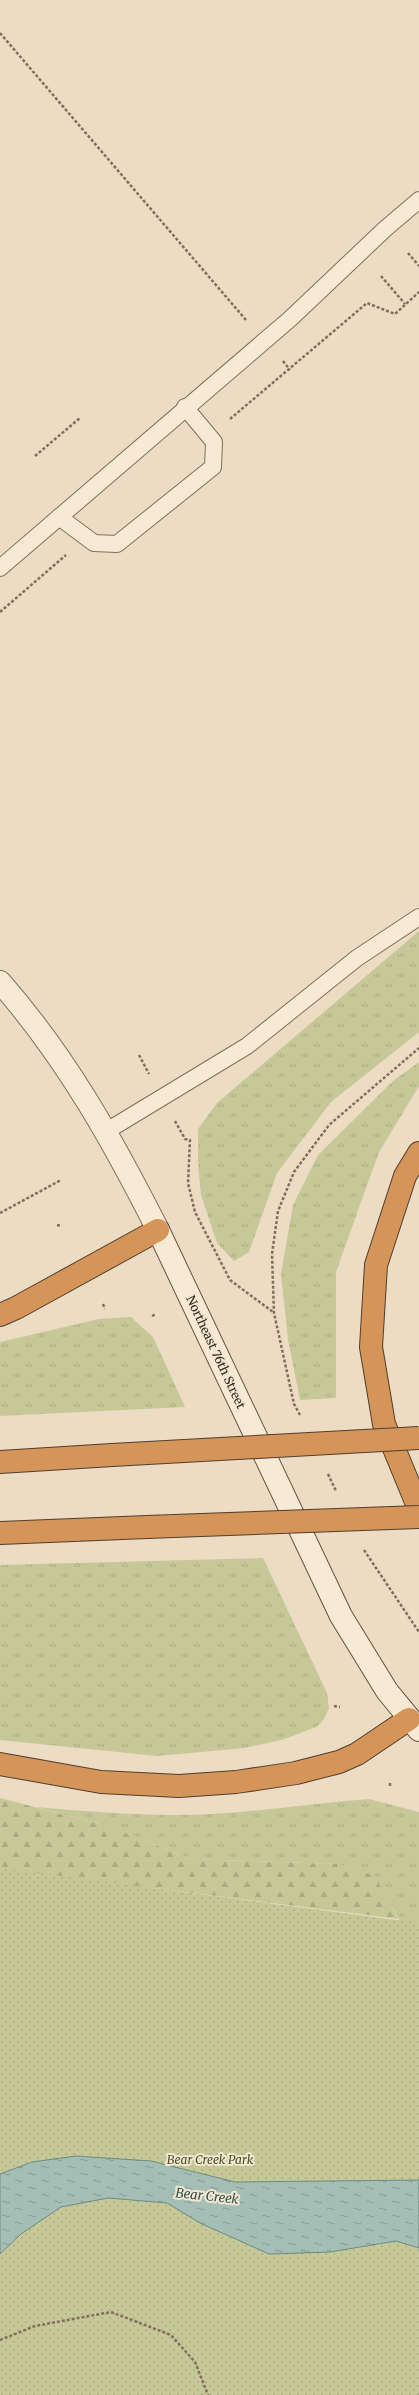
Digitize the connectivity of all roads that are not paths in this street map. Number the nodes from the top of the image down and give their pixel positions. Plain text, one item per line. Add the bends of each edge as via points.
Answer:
1 (419, 200) edge
2 (185, 408) junction
3 (59, 517) junction
4 (0, 568) edge
5 (419, 917) edge
6 (0, 982) edge
7 (105, 1132) junction
8 (419, 1153) edge
9 (158, 1230) junction
10 (0, 1315) edge
11 (419, 1438) edge
12 (0, 1462) edge
13 (419, 1509) edge
14 (419, 1518) edge
15 (0, 1533) edge
16 (414, 1725) edge
17 (0, 1764) edge

1 - 2 lane via 306,305
2 - 3 lane
2 - 3 lane via 214,442 213,467 117,544 94,543
3 - 4 lane
5 - 7 lane via 357,958 247,1046
6 - 7 main road, Northeast 76th Street via 76,1080
7 - 9 main road, Northeast 76th Street
8 - 13 highway via 405,1176 376,1265 371,1347 384,1424
9 - 10 highway
9 - 16 main road, Northeast 76th Street via 341,1616 361,1653
11 - 12 highway, bridge
14 - 15 highway, bridge
16 - 17 highway via 339,1762 296,1773 236,1782 180,1786 101,1782

